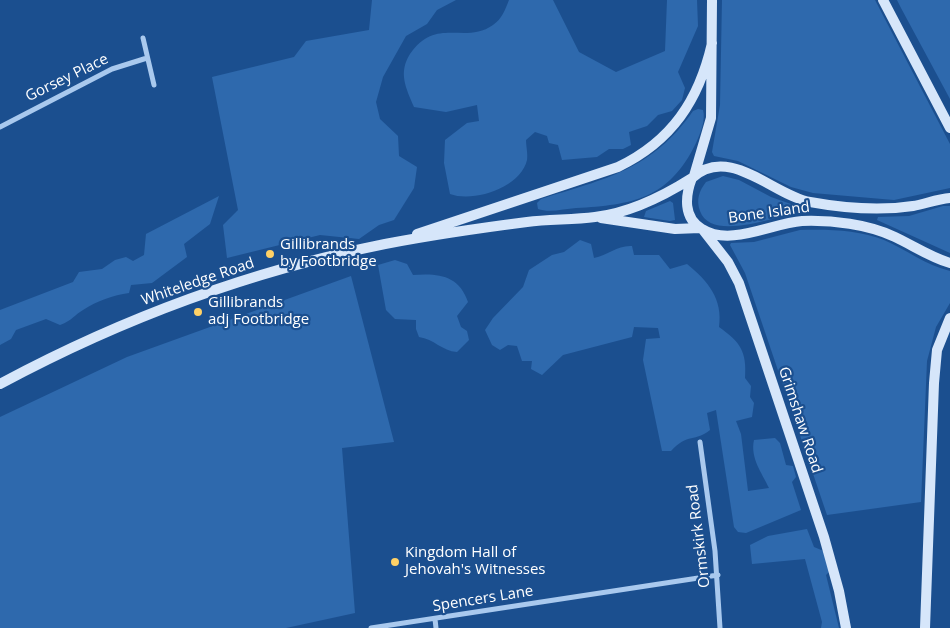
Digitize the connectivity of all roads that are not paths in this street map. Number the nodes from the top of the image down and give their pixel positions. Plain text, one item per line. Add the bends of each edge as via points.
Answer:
1 (712, 0) edge
2 (883, 0) edge
3 (143, 38) dead end
4 (712, 43) junction
5 (148, 58) junction
6 (154, 85) dead end
7 (0, 127) edge
8 (950, 128) edge
9 (693, 177) junction
10 (950, 198) edge
11 (595, 217) junction
12 (702, 229) junction
13 (388, 244) junction
14 (950, 263) edge
15 (950, 318) edge
16 (0, 384) edge
17 (700, 442) dead end
18 (718, 575) junction
19 (435, 619) junction
20 (371, 628) edge
21 (436, 628) edge
22 (720, 628) edge
23 (846, 628) edge
24 (925, 628) edge

1 - 4 main road
2 - 8 main road
3 - 5 street
4 - 9 main road via 711,118
4 - 13 main road via 705,71 691,102 657,142 634,159
5 - 6 street
5 - 7 street, Gorsey Place via 112,69
9 - 10 main road, Bone Island via 706,169 731,167 793,197 856,207 890,208
9 - 11 main road, Whiteledge Road via 665,195 630,210
9 - 12 main road via 686,202 693,221
11 - 12 main road, Whiteledge Road via 675,229
11 - 13 main road, Whiteledge Road via 499,225
12 - 14 main road, Bone Island via 735,235 801,222 852,225 876,229
12 - 23 main road, Grimshaw Road via 728,262 739,283 824,537
13 - 16 main road, Whiteledge Road via 336,254 173,304 103,333
15 - 24 main road via 938,350 934,383
17 - 18 street, Ormskirk Road
18 - 19 street, Spencers Lane
18 - 22 street, Ormskirk Road
19 - 20 street, Spencers Lane
19 - 21 street

